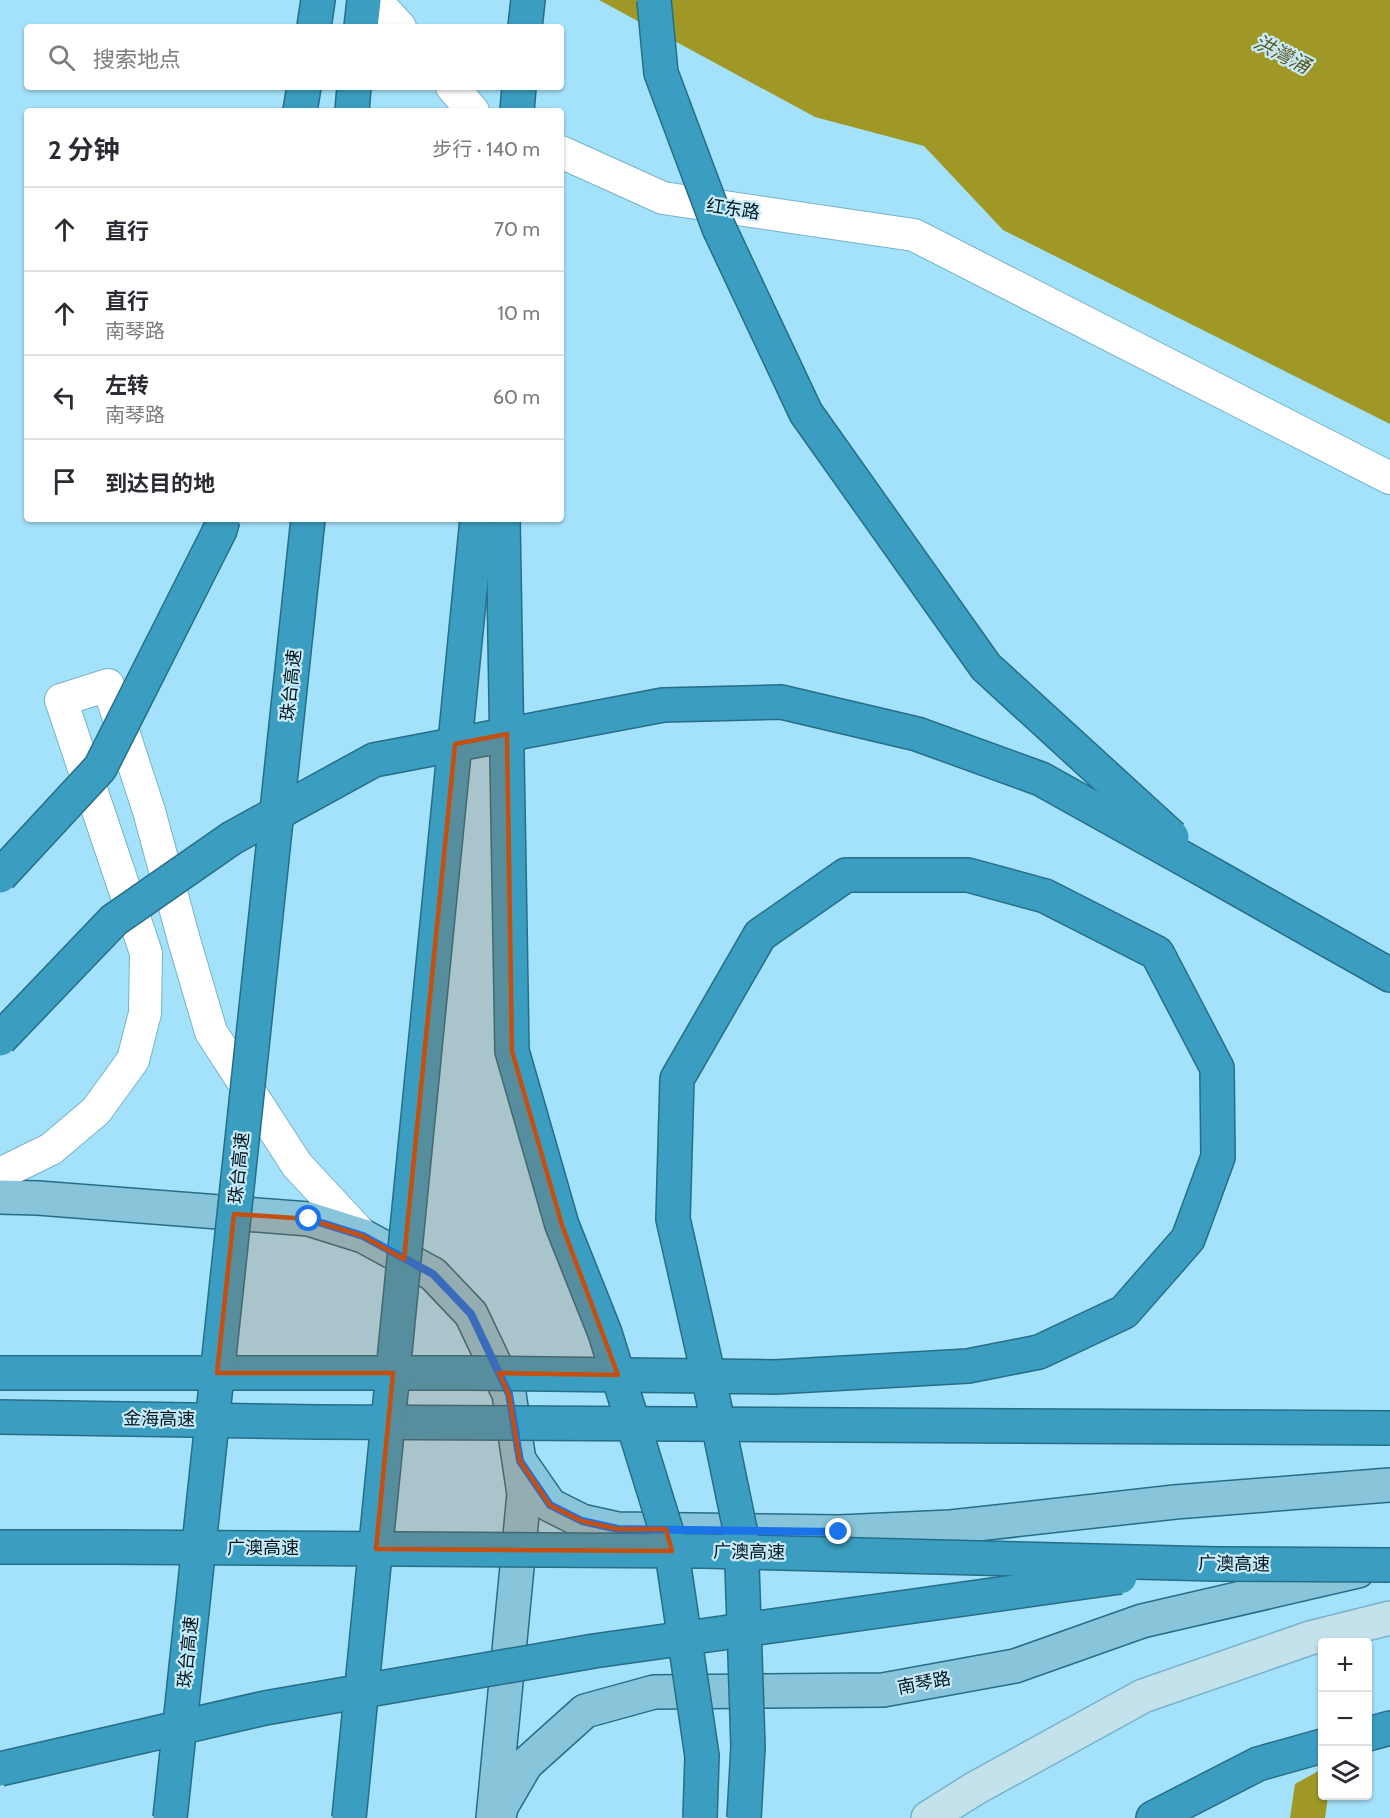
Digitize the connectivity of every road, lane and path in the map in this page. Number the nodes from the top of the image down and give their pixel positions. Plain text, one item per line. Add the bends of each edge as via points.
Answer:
1 (318, 0) edge
2 (364, 0) edge
3 (375, 0) edge
4 (528, 0) edge
5 (654, 0) edge
6 (314, 24) edge
7 (361, 24) edge
8 (397, 24) edge
9 (525, 24) edge
10 (304, 90) edge
11 (354, 90) edge
12 (455, 90) edge
13 (519, 90) edge
14 (300, 108) edge
15 (352, 108) edge
16 (470, 108) edge
17 (517, 108) edge
18 (564, 153) edge
19 (1390, 478) edge
20 (221, 522) edge
21 (308, 522) edge
22 (477, 522) edge
23 (503, 522) edge
24 (1213, 875) junction
25 (0, 876) edge
26 (1390, 975) edge
27 (0, 1039) edge
28 (0, 1174) edge
29 (0, 1197) edge
30 (363, 1236) junction
31 (0, 1373) edge
32 (0, 1417) edge
33 (1390, 1428) edge
34 (520, 1461) junction
35 (1390, 1485) edge
36 (0, 1547) edge
37 (1216, 1564) junction
38 (1390, 1565) edge
39 (1390, 1618) edge
40 (1390, 1728) edge
41 (1372, 1733) edge
42 (1318, 1747) edge
43 (0, 1769) edge
44 (170, 1818) edge
45 (349, 1818) edge
46 (493, 1818) edge
47 (499, 1818) edge
48 (700, 1818) edge
49 (744, 1818) edge
50 (928, 1818) edge
51 (1153, 1818) edge

1 - 6 highway
2 - 7 highway
3 - 8 street
4 - 9 highway
5 - 24 highway, bridge via 665,84 719,228 806,414 986,667
10 - 14 highway
11 - 15 highway
12 - 16 street
13 - 17 highway
18 - 19 street, 红东路 via 663,198 914,235
20 - 25 highway, bridge via 100,768
21 - 44 highway, 珠台高速, bridge
22 - 45 highway, bridge
23 - 48 highway, bridge via 512,1051 562,1225 605,1333 671,1546 702,1756
24 - 26 highway
24 - 27 highway, bridge via 1041,779 917,734 781,702 663,705 374,760 232,838 114,920
28 - 30 street via 51,1149 96,1111 133,1060 146,1013 146,953 61,700 108,685 149,811 211,1032 297,1165
29 - 30 main road via 309,1219
30 - 34 main road via 433,1274 471,1314 509,1394
31 - 49 highway, bridge via 507,1373 530,1374 589,1374 682,1376 705,1376 717,1376 728,1376 740,1376 775,1377 968,1366 1039,1352 1124,1312 1188,1239 1218,1157 1217,1068 1157,953 1045,896 968,875 846,875 760,935 677,1079 673,1219 706,1365 708,1376 711,1387 741,1534 748,1747
32 - 33 highway, 金海高速, bridge
34 - 35 main road via 550,1505 582,1521 618,1529 839,1532 951,1527 1175,1502
34 - 46 main road via 524,1494
36 - 37 highway, 广澳高速, bridge via 703,1551
37 - 38 highway, 广澳高速, bridge
37 - 43 highway, bridge via 582,1653 265,1708
38 - 47 main road, 南琴路 via 1142,1621 1015,1666 884,1690 654,1692 585,1711 526,1764 501,1807
39 - 50 main road via 1310,1638 1143,1696
40 - 41 highway
42 - 51 highway via 1258,1764

